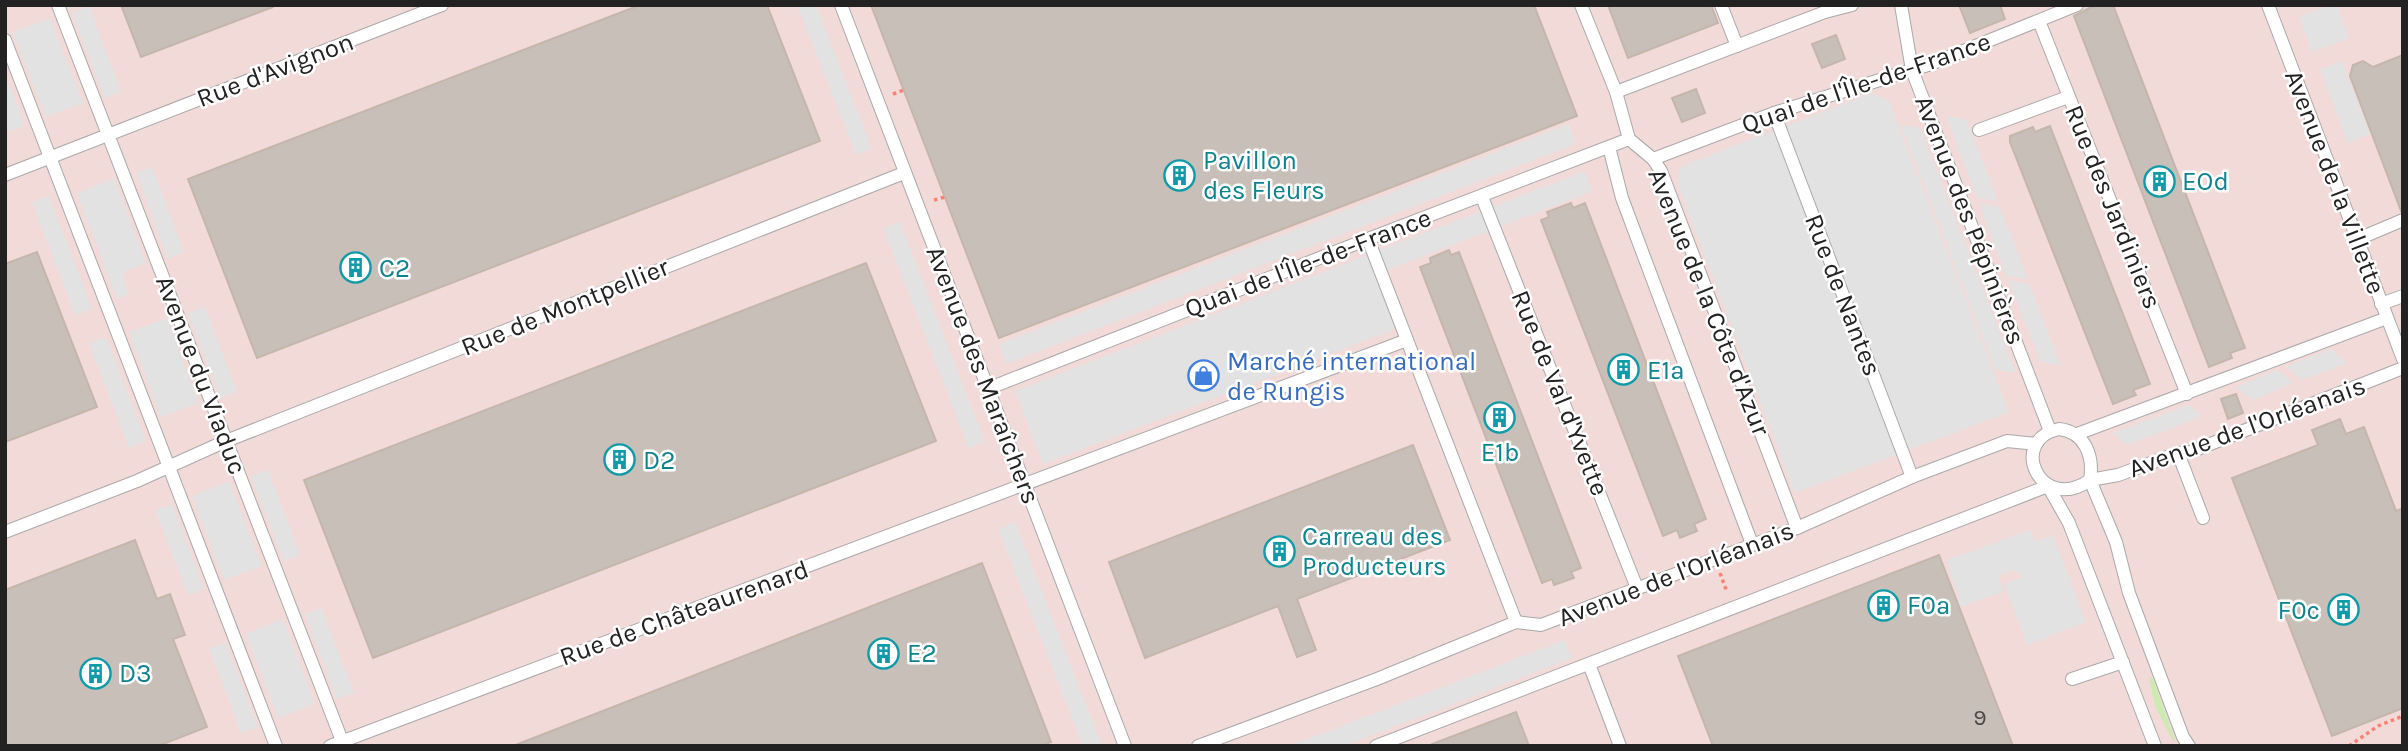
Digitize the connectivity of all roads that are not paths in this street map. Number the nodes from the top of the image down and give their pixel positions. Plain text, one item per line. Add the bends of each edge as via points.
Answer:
1 (58, 5) edge
2 (442, 5) edge
3 (841, 5) edge
4 (1581, 5) edge
5 (1721, 5) edge
6 (1852, 5) edge
7 (1901, 5) edge
8 (2077, 5) edge
9 (2268, 5) edge
10 (2039, 21) junction
11 (5, 40) edge
12 (1737, 46) junction
13 (1912, 70) junction
14 (1616, 92) junction
15 (2068, 97) junction
16 (1774, 113) junction
17 (1979, 130) dead end
18 (108, 135) junction
19 (1629, 139) junction
20 (1609, 147) junction
21 (51, 157) junction
22 (1653, 159) junction
23 (904, 173) junction
24 (5, 175) edge
25 (1482, 197) junction
26 (2403, 220) edge
27 (1368, 239) junction
28 (2358, 239) junction
29 (2403, 296) edge
30 (2381, 304) junction
31 (2387, 318) junction
32 (1408, 340) junction
33 (2403, 359) edge
34 (2403, 368) edge
35 (988, 389) junction
36 (2187, 394) junction
37 (2050, 431) junction
38 (2077, 434) junction
39 (226, 441) junction
40 (2036, 444) junction
41 (2178, 453) junction
42 (169, 467) junction
43 (1912, 477) junction
44 (2090, 480) junction
45 (1027, 485) junction
46 (2048, 486) junction
47 (2203, 518) dead end
48 (1797, 528) junction
49 (5, 532) edge
50 (1752, 544) junction
51 (1637, 588) junction
52 (1516, 622) junction
53 (2123, 662) junction
54 (1589, 664) junction
55 (2072, 679) dead end
56 (343, 743) edge
57 (276, 746) edge
58 (330, 746) edge
59 (1125, 746) edge
60 (1198, 746) edge
61 (1376, 746) edge
62 (1620, 746) edge
63 (2155, 746) edge
64 (2189, 746) edge

1 - 18 lane, Avenue du Viaduc
2 - 18 lane, Rue d'Avignon
3 - 23 lane, Avenue des Maraîchers
4 - 14 lane, Avenue de la Côte d'Azur
5 - 12 lane
6 - 12 lane
7 - 13 lane, Avenue des Pépinières
8 - 10 lane, Quai de l'Île-de-France
9 - 28 lane, Avenue de la Villette
10 - 13 lane, Quai de l'Île-de-France
10 - 15 lane, Rue des Jardiniers
11 - 21 lane
12 - 14 lane
13 - 16 lane, Quai de l'Île-de-France
13 - 37 lane, Avenue des Pépinières
14 - 19 lane, Avenue de la Côte d'Azur
15 - 17 lane
15 - 36 lane, Rue des Jardiniers
16 - 22 lane, Quai de l'Île-de-France
16 - 43 lane, Rue de Nantes
18 - 21 lane, Rue d'Avignon
18 - 39 lane, Avenue du Viaduc
19 - 20 lane, Quai de l'Île-de-France
19 - 22 lane, Avenue de la Côte d'Azur
20 - 25 lane, Quai de l'Île-de-France
20 - 50 lane, Avenue de la Côte d'Azur via 1622,198
21 - 24 lane, Rue d'Avignon
21 - 42 lane
22 - 48 lane, Avenue de la Côte d'Azur
23 - 35 lane, Avenue des Maraîchers
23 - 39 lane, Rue de Montpellier
25 - 27 lane, Quai de l'Île-de-France
25 - 51 lane, Rue de Val d'Yvette
26 - 28 lane
27 - 32 lane
27 - 35 lane, Quai de l'Île-de-France
28 - 30 lane, Avenue de la Villette
29 - 30 lane
30 - 31 lane, Avenue de la Villette
31 - 33 lane, Avenue de la Villette
31 - 36 lane, Avenue de l'Orléanais
32 - 45 lane, Rue de Châteaurenard
32 - 52 lane
34 - 41 lane, Avenue de l'Orléanais
35 - 45 lane, Avenue des Maraîchers
36 - 38 lane, Avenue de l'Orléanais
37 - 38 lane
37 - 40 lane
38 - 44 lane via 2088,449
39 - 42 lane, Rue de Montpellier
39 - 56 lane, Avenue du Viaduc
40 - 43 lane, Avenue de l'Orléanais via 2007,441
40 - 46 lane via 2035,467
41 - 44 lane, Avenue de l'Orléanais
41 - 47 lane
42 - 49 lane, Rue de Montpellier
42 - 57 lane
43 - 48 lane, Avenue de l'Orléanais
44 - 46 lane via 2069,489
44 - 64 lane
45 - 56 lane, Rue de Châteaurenard
45 - 59 lane, Avenue des Maraîchers
46 - 53 lane via 2069,523
46 - 54 lane
48 - 50 lane, Avenue de l'Orléanais
50 - 51 lane, Avenue de l'Orléanais
51 - 52 lane, Avenue de l'Orléanais via 1541,625
52 - 60 lane, Avenue de l'Orléanais
53 - 55 lane
53 - 63 lane
54 - 61 lane
54 - 62 lane
56 - 58 lane, Rue de Châteaurenard

